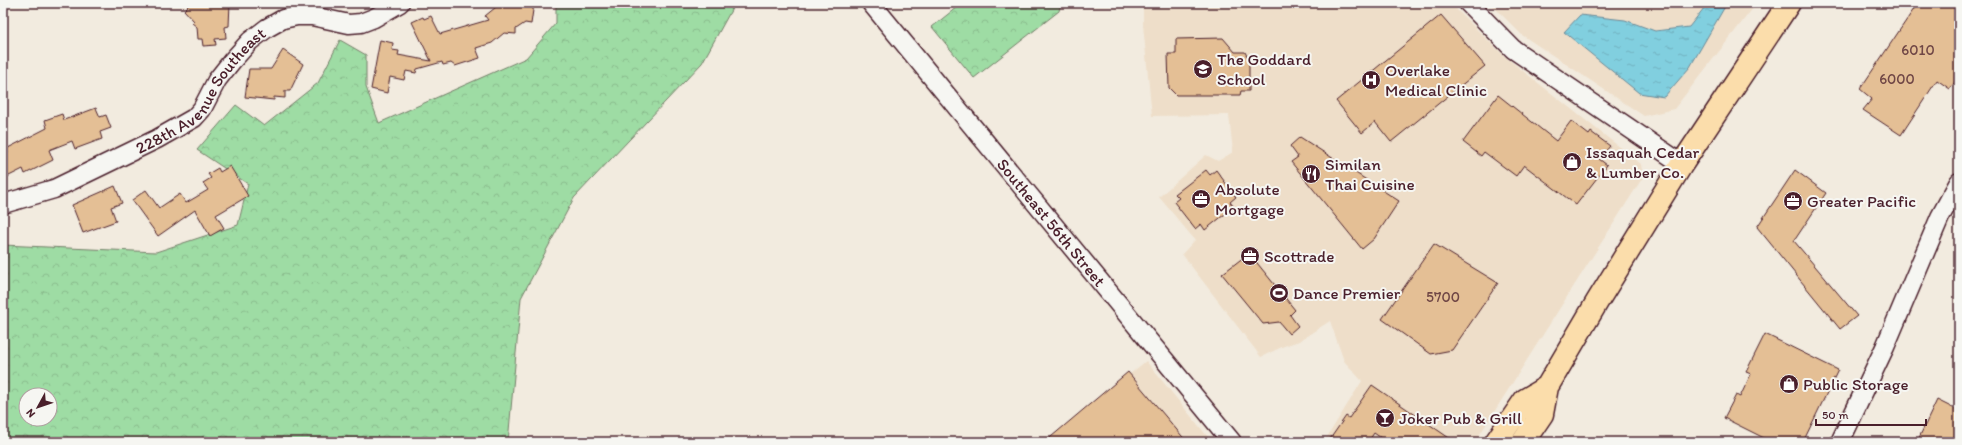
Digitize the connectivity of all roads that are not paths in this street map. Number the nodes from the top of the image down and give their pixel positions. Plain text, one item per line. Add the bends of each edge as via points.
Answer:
1 (400, 3) edge
2 (871, 3) edge
3 (1468, 3) edge
4 (1789, 3) edge
5 (1682, 164) junction
6 (1959, 182) edge
7 (3, 204) edge
8 (1547, 387) junction
9 (1232, 442) edge
10 (1496, 442) edge
11 (1523, 442) edge
12 (1840, 442) edge

1 - 7 street, 228th Avenue Southeast via 361,23 349,24 312,16 283,19 250,41 232,60 217,80 202,110 194,118 157,139 54,188
2 - 9 street, Southeast 56th Street
3 - 5 street via 1513,49
4 - 5 main road
5 - 8 main road
6 - 12 street via 1940,217 1885,347
8 - 10 main road via 1525,400
8 - 11 main road via 1542,414

